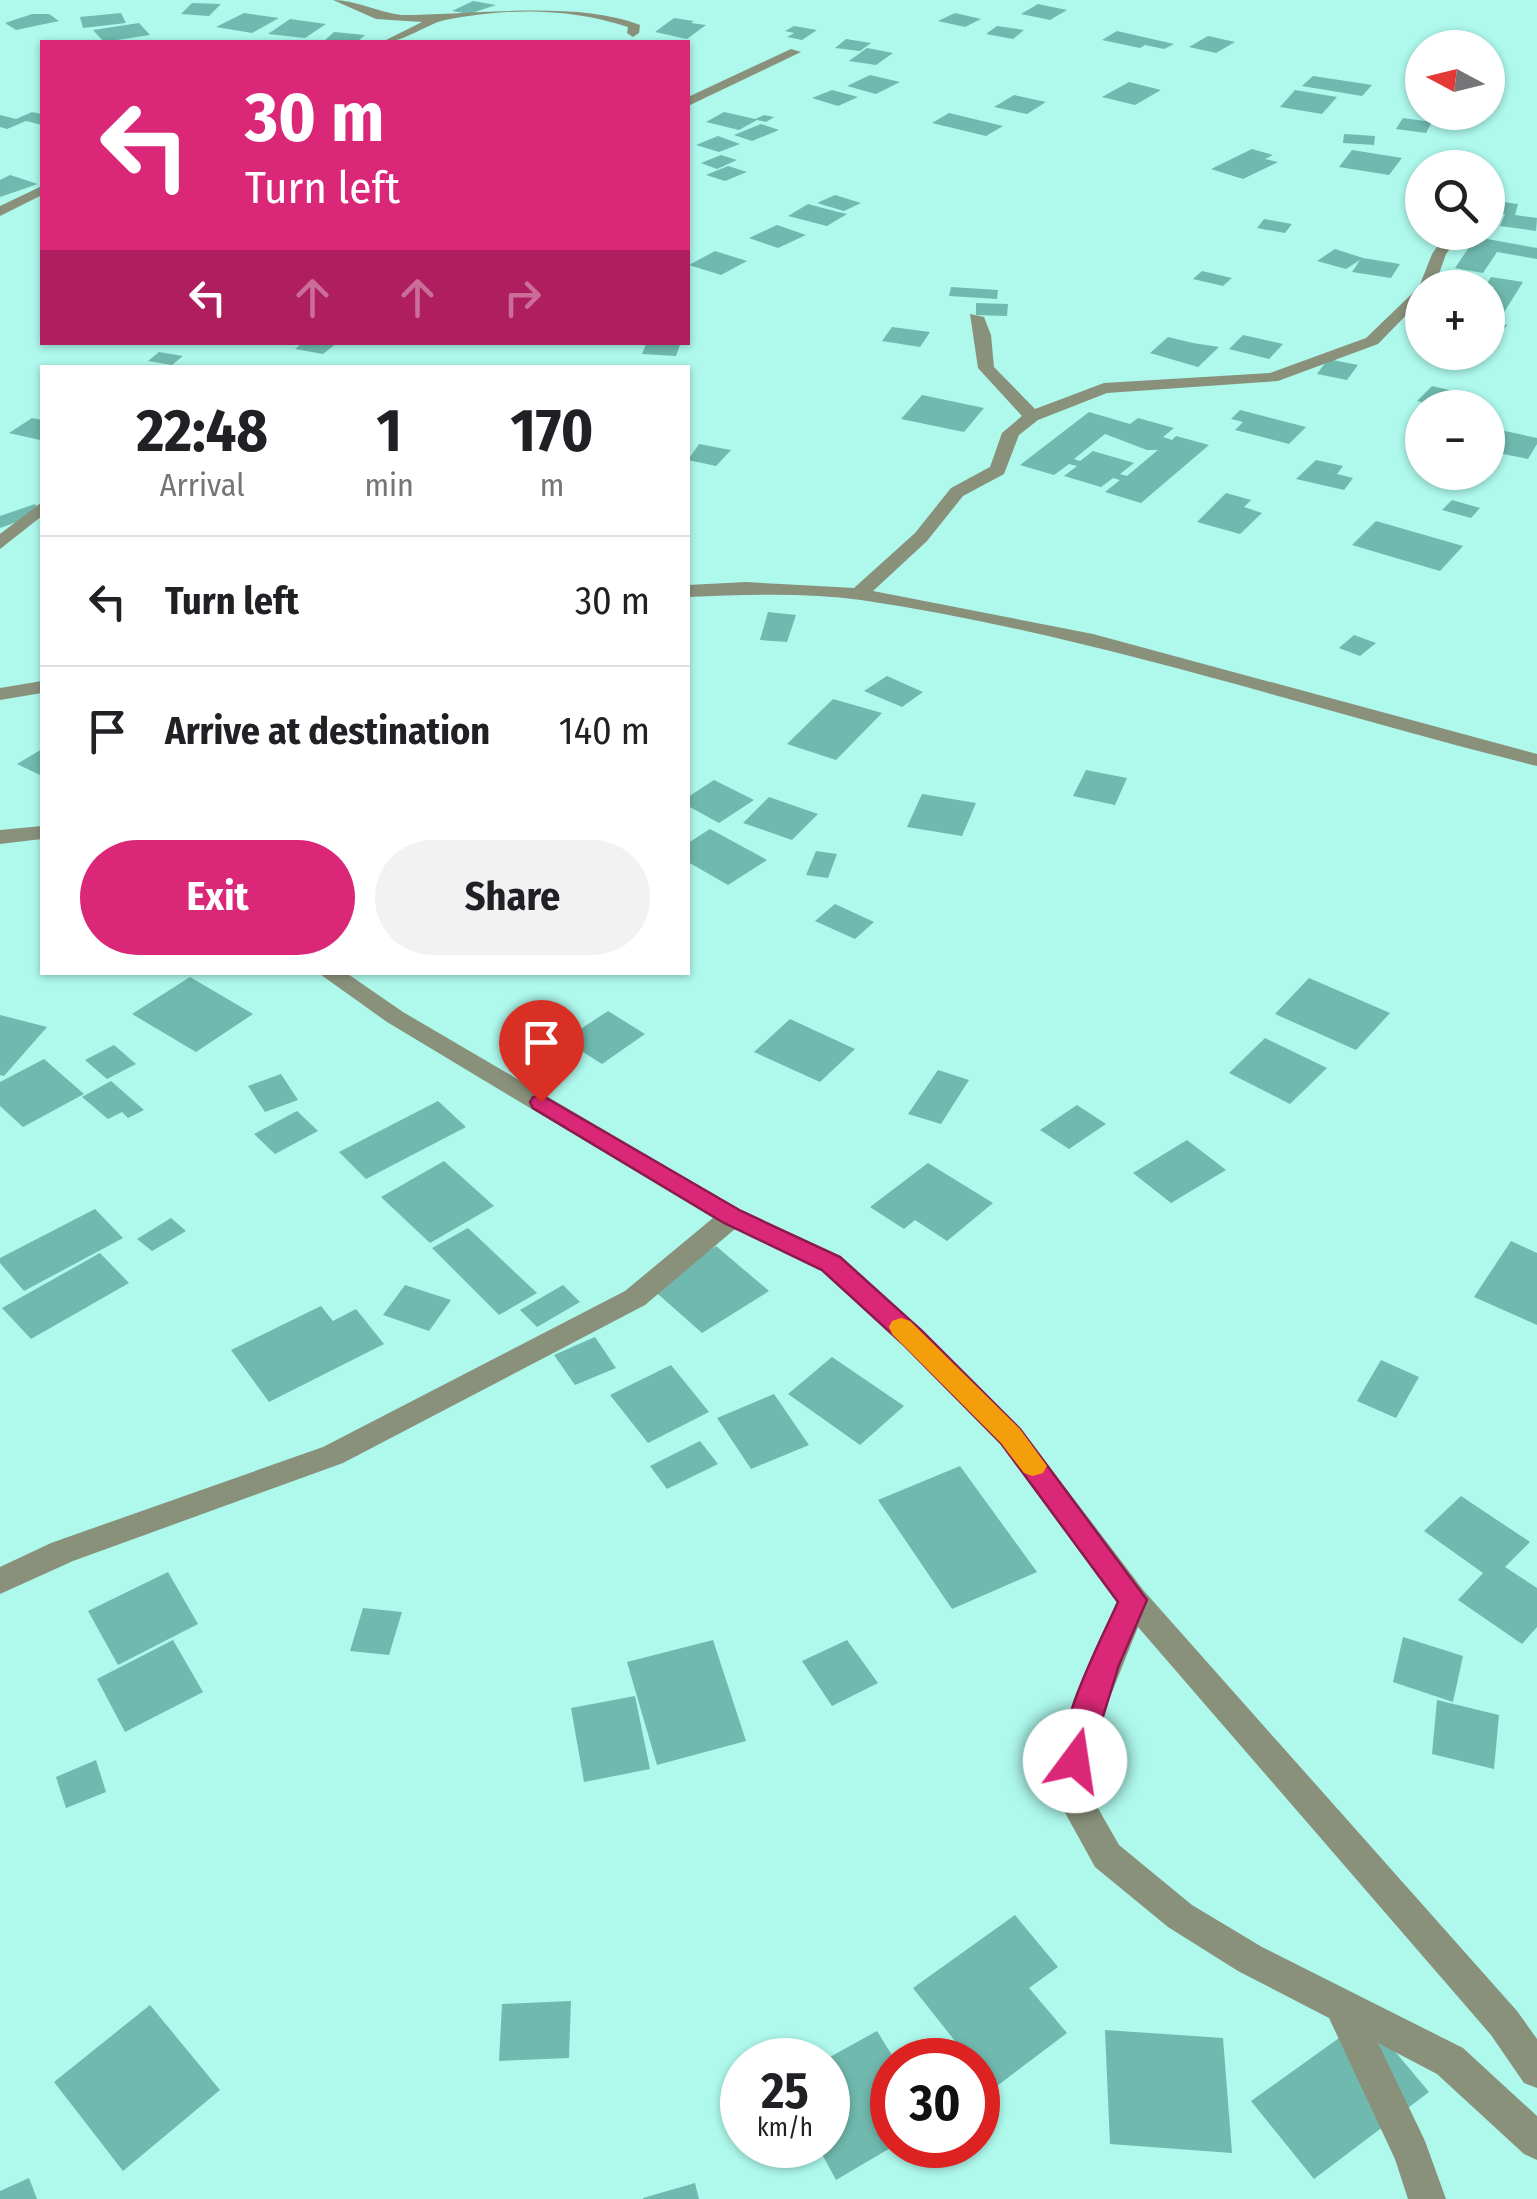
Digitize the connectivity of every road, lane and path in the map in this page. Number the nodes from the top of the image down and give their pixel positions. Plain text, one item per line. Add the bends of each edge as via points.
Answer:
1 (339, 0) edge
2 (436, 20) junction
3 (634, 33) dead end
4 (392, 40) edge
5 (795, 52) dead end
6 (690, 101) edge
7 (40, 191) edge
8 (21, 200) junction
9 (40, 205) edge
10 (0, 212) edge
11 (1405, 308) edge
12 (976, 317) dead end
13 (1032, 416) junction
14 (40, 509) edge
15 (0, 542) edge
16 (690, 590) edge
17 (859, 594) junction
18 (40, 687) edge
19 (0, 694) edge
20 (1537, 760) edge
21 (40, 833) edge
22 (0, 837) edge
23 (332, 975) edge
24 (732, 1217) junction
25 (0, 1581) edge
26 (1133, 1600) junction
27 (1343, 2009) junction
28 (1537, 2070) edge
29 (1537, 2141) edge
30 (1428, 2199) edge

1 - 2 street via 361,14
2 - 3 street via 512,7 562,9 634,25
2 - 4 street
5 - 6 street
7 - 8 street
8 - 9 street
8 - 10 street
11 - 13 street via 1372,341 1272,378 1104,388
12 - 13 street via 986,368
13 - 17 street via 1011,433 998,470 957,492 922,538
14 - 15 street
16 - 17 street
17 - 20 street via 1092,640
18 - 19 street
21 - 22 street
23 - 24 street
24 - 25 street via 635,1298 333,1455 236,1486
24 - 26 street via 831,1263 913,1338 1010,1436
26 - 27 street via 1080,1732 1070,1790 1107,1856 1180,1916
26 - 28 street via 1504,2023
27 - 29 street via 1450,2062
27 - 30 street

